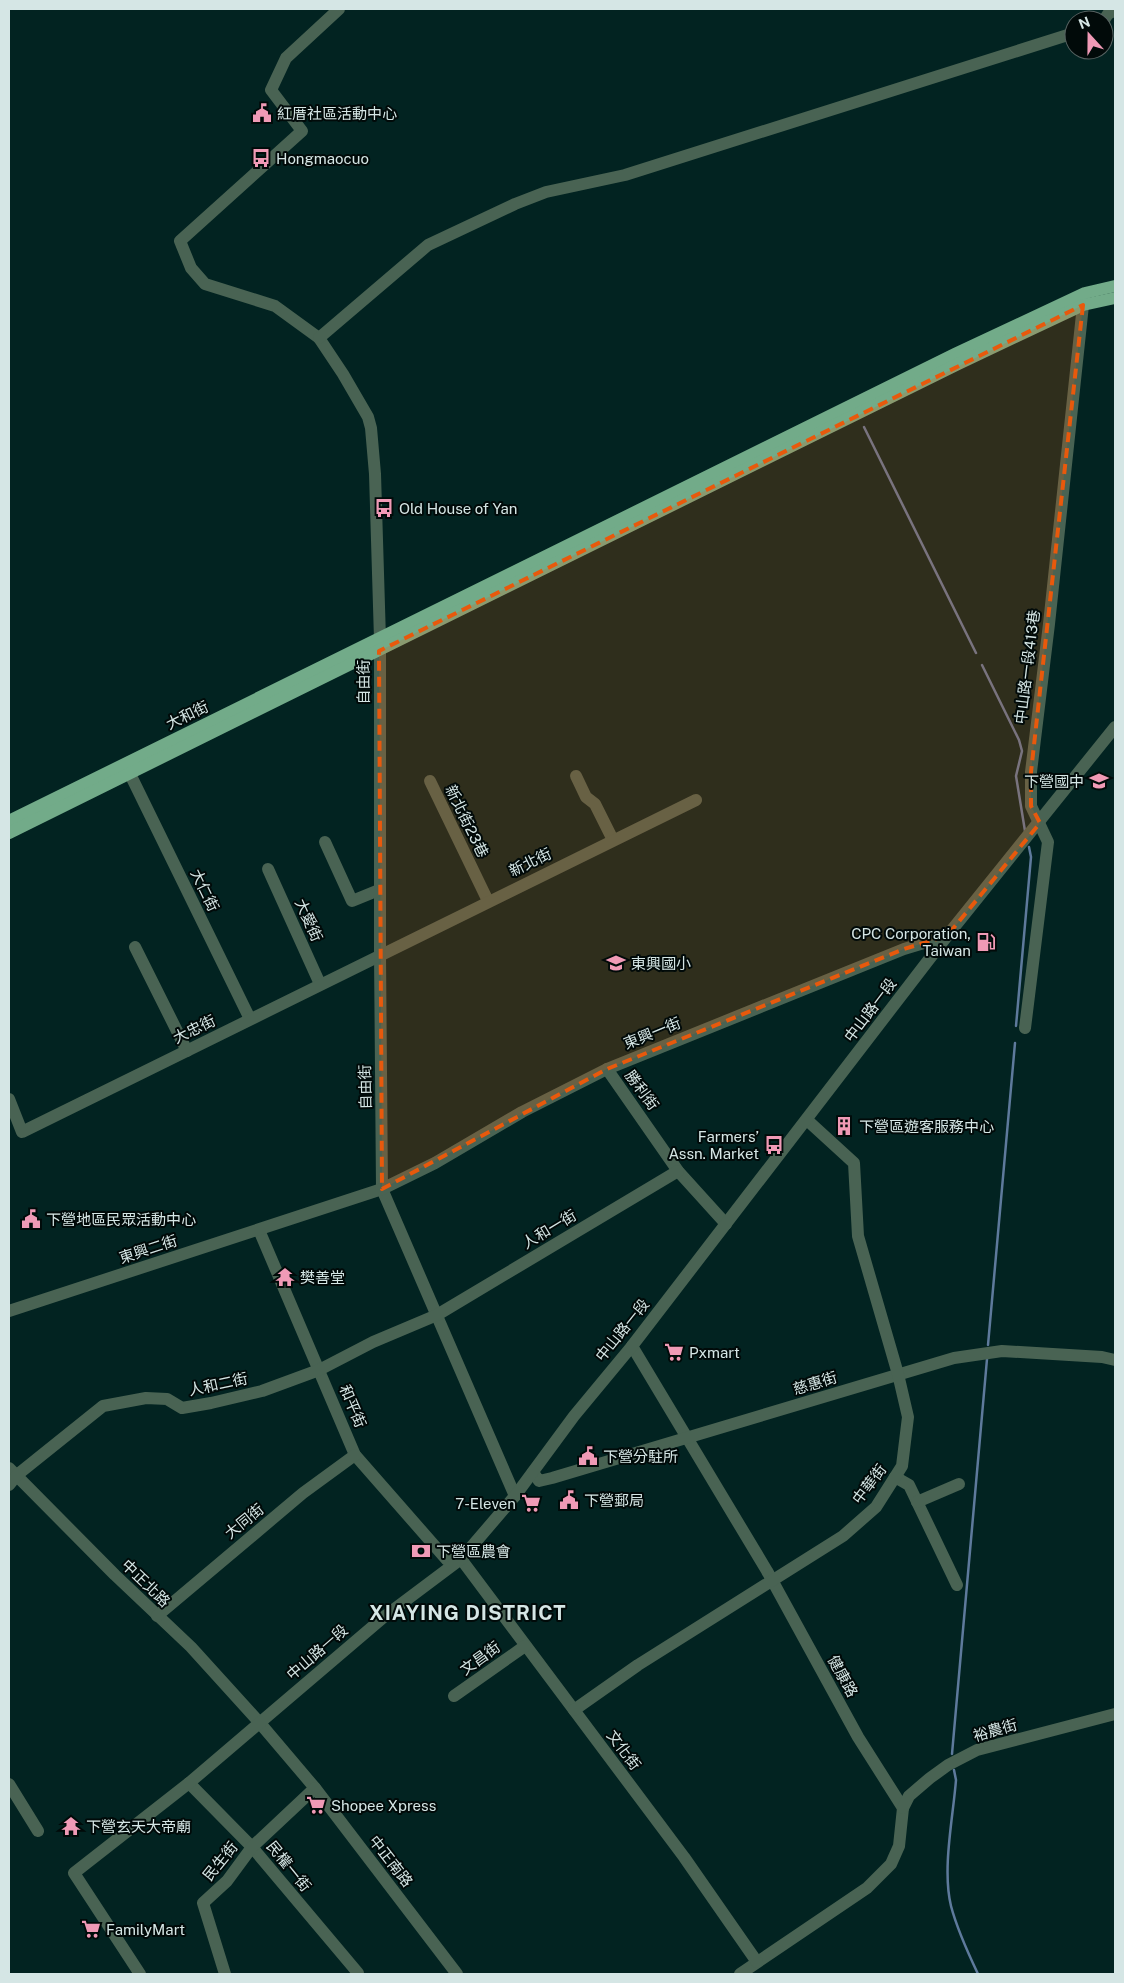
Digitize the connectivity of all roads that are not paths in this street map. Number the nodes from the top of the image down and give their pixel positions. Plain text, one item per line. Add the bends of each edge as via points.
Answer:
1 (339, 9) edge
2 (1064, 36) edge
3 (1115, 286) edge
4 (1115, 298) edge
5 (1083, 304) junction
6 (318, 338) junction
7 (380, 645) junction
8 (1115, 728) edge
9 (130, 774) junction
10 (576, 776) dead end
11 (430, 781) dead end
12 (696, 800) dead end
13 (9, 821) edge
14 (1040, 823) junction
15 (9, 833) edge
16 (613, 840) junction
17 (324, 842) dead end
18 (268, 870) dead end
19 (379, 890) junction
20 (488, 901) junction
21 (947, 936) junction
22 (134, 947) dead end
23 (380, 954) junction
24 (320, 984) junction
25 (250, 1019) junction
26 (1025, 1028) dead end
27 (187, 1050) junction
28 (607, 1069) junction
29 (9, 1099) edge
30 (806, 1120) junction
31 (678, 1171) junction
32 (382, 1189) junction
33 (726, 1224) junction
34 (259, 1230) junction
35 (9, 1311) edge
36 (437, 1315) junction
37 (632, 1346) junction
38 (1115, 1360) edge
39 (319, 1370) junction
40 (898, 1374) junction
41 (685, 1438) junction
42 (355, 1455) junction
43 (533, 1472) junction
44 (12, 1476) edge
45 (895, 1477) junction
46 (959, 1484) dead end
47 (515, 1496) junction
48 (917, 1502) junction
49 (461, 1559) junction
50 (772, 1579) junction
51 (957, 1585) dead end
52 (157, 1616) junction
53 (525, 1646) junction
54 (454, 1696) dead end
55 (574, 1710) junction
56 (1115, 1714) edge
57 (259, 1722) junction
58 (189, 1783) junction
59 (9, 1784) edge
60 (315, 1788) junction
61 (903, 1808) junction
62 (38, 1830) dead end
63 (252, 1847) junction
64 (758, 1962) junction
65 (358, 1973) edge
66 (140, 1974) edge
67 (225, 1974) edge
68 (457, 1974) edge
69 (740, 1974) edge

1 - 6 street, 自由街 via 286,58 271,90 302,131 180,241 191,268 206,284 275,306
2 - 6 street via 625,174 546,192 515,204 428,245
3 - 7 main road via 1086,293 955,354
4 - 5 main road
5 - 7 main road
5 - 14 street, 中山路一段413巷 via 1031,772 1031,806
6 - 7 street, 自由街 via 343,374 371,428
7 - 9 main road, 大和街
7 - 13 main road, 大和街
7 - 19 street, 自由街
8 - 14 street, 中山路一段
9 - 15 main road, 大和街
9 - 25 street, 大仁街
10 - 16 street
11 - 20 street, 新北街23巷
12 - 16 street, 新北街
14 - 21 street, 中山路一段
14 - 26 street, 中山路一段413巷 via 1048,842
16 - 20 street, 新北街
17 - 19 street via 352,900
18 - 24 street, 大愛街
19 - 23 street, 自由街
20 - 23 street, 新北街
21 - 28 street, 東興一街 via 904,950
21 - 30 street, 中山路一段
22 - 27 street
23 - 24 street, 大忠街
23 - 32 street, 自由街
24 - 25 street, 大忠街
25 - 27 street, 大忠街
27 - 29 street, 大忠街 via 22,1132
28 - 31 street, 勝利街
28 - 32 street, 東興一街
30 - 33 street, 中山路一段
30 - 40 street, 中華街 via 854,1163 857,1231
31 - 33 street, 勝利街
31 - 36 street, 人和一街
32 - 34 street, 東興二街
32 - 36 street, 自由街
33 - 37 street, 中山路一段
34 - 35 street, 東興二街
34 - 39 street, 和平街
36 - 39 street, 人和二街 via 373,1342
36 - 47 street, 自由街
37 - 41 street, 健康路
37 - 43 street, 中山路一段
38 - 40 street, 慈惠街 via 992,1351
39 - 42 street, 和平街
39 - 44 street, 人和二街 via 262,1391 182,1408 167,1399 146,1398 103,1406
40 - 41 street, 慈惠街
40 - 45 street, 中華街 via 908,1417 902,1466
41 - 43 street, 慈惠街 via 539,1481
41 - 50 street, 健康路
42 - 49 street, 和平街 via 446,1560
42 - 52 street, 大同街 via 248,1537
43 - 47 street, 中山路一段
44 - 52 street, 中正北路
45 - 48 street via 909,1485
45 - 50 street, 中華街 via 876,1507 843,1536
46 - 48 street
47 - 49 street, 中山路一段
48 - 51 street
49 - 53 street, 文化街
49 - 57 street, 中山路一段 via 385,1616
50 - 55 street, 中華街
50 - 61 street, 健康路 via 858,1737
52 - 57 street, 中正北路 via 191,1647
53 - 54 street, 文昌街
53 - 55 street, 文化街
55 - 64 street, 文化街
56 - 61 street, 裕農街 via 977,1750 930,1778 909,1796
57 - 58 street, 中山路一段
57 - 60 street, 中正南路
58 - 63 street, 民權一街
58 - 66 street, 中山路一段 via 74,1874
59 - 62 street
60 - 63 street, 民生街
60 - 68 street, 中正南路
61 - 64 street via 899,1846 891,1864 867,1888
63 - 65 street, 民權一街
63 - 67 street, 民生街 via 227,1881 203,1903
64 - 69 street

